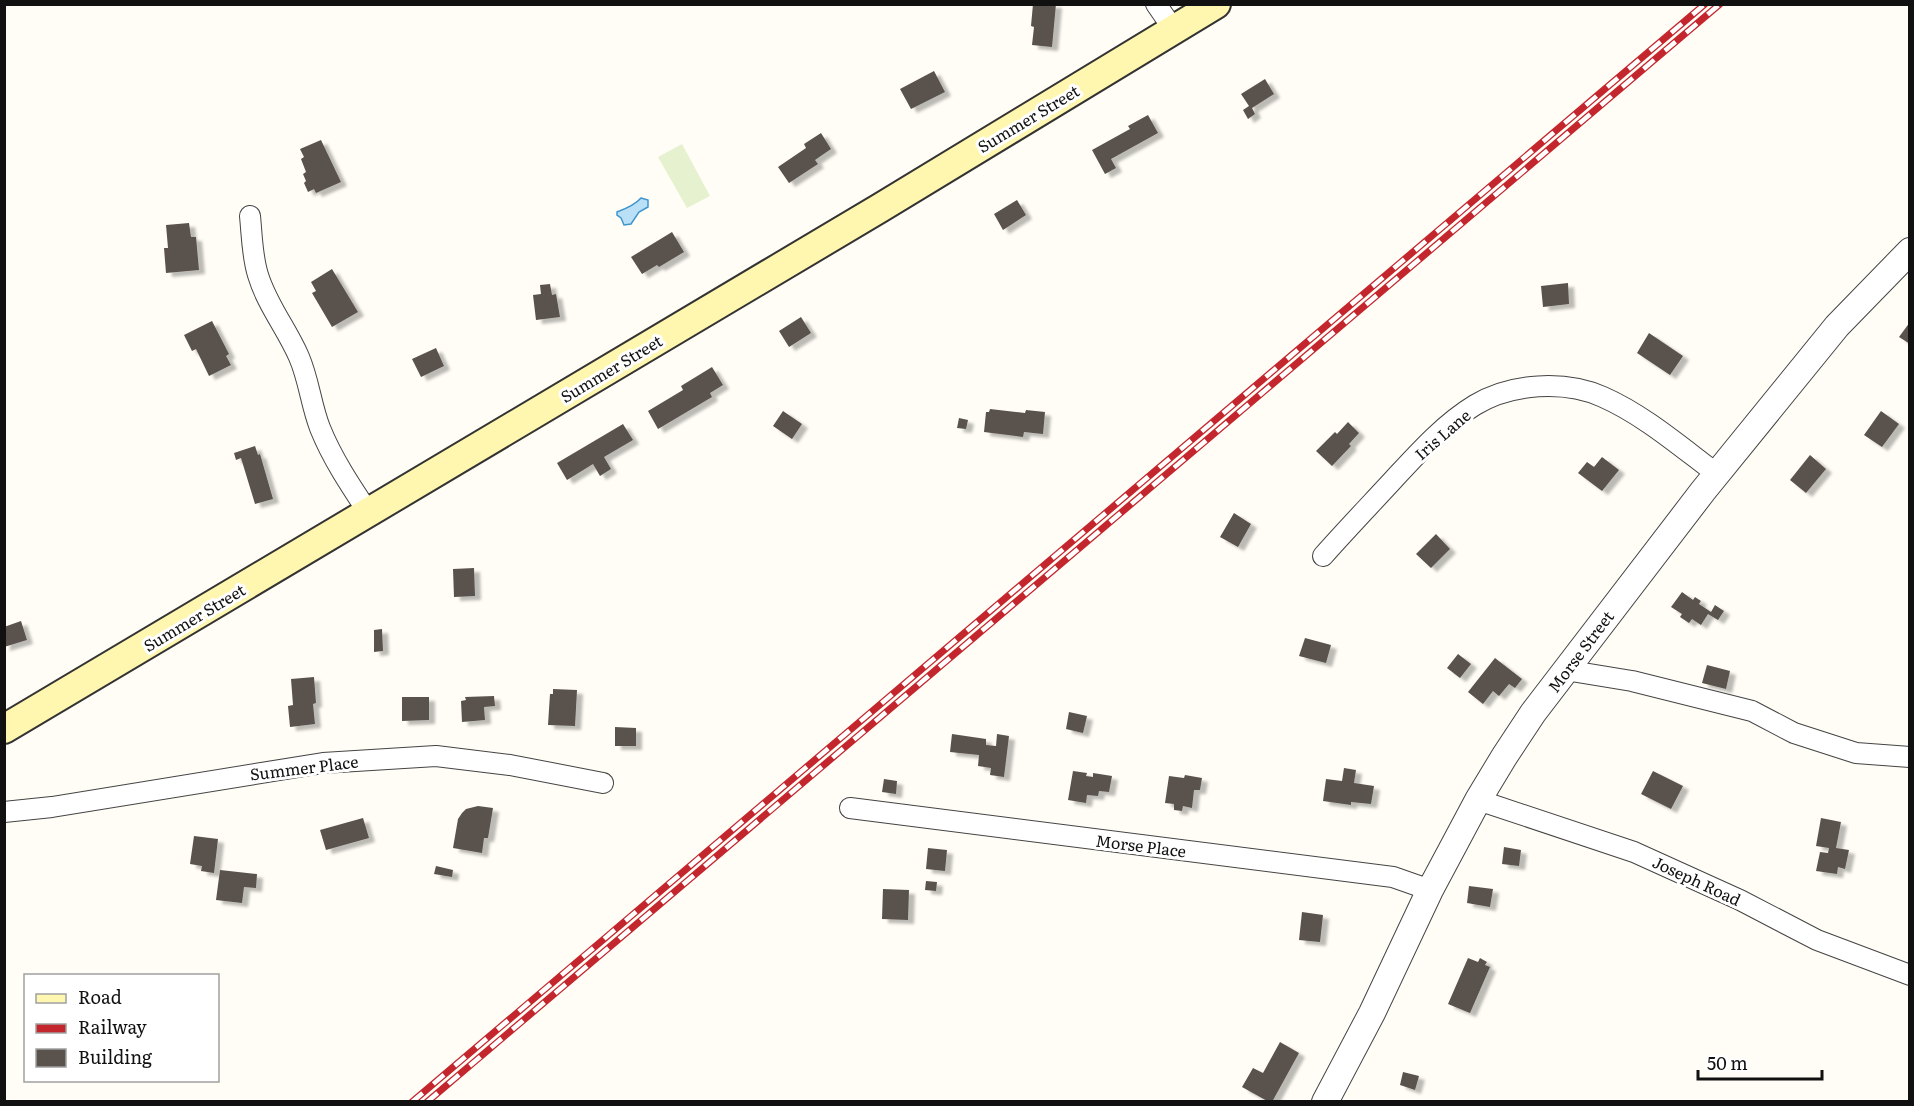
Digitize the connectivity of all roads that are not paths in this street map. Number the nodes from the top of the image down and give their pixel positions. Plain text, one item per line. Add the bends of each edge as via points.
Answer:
1 (1156, 4) edge
2 (1216, 4) edge
3 (1174, 30) junction
4 (250, 216) dead end
5 (1910, 251) edge
6 (1717, 474) junction
7 (368, 512) junction
8 (1323, 556) dead end
9 (1565, 670) junction
10 (4, 729) edge
11 (1910, 758) edge
12 (603, 783) dead end
13 (1478, 800) junction
14 (850, 808) dead end
15 (4, 812) edge
16 (1430, 890) junction
17 (1910, 975) edge
18 (1325, 1101) edge

1 - 3 street
2 - 3 main road, Summer Street
3 - 7 main road, Summer Street
4 - 7 street via 253,253 269,303 299,357 329,450
5 - 6 street, Morse Street via 1837,326
6 - 8 street, Iris Lane via 1603,397 1576,389 1517,390 1477,404 1441,432
6 - 9 street, Morse Street
7 - 10 main road, Summer Street
9 - 11 street via 1632,681 1752,711 1794,733 1856,753
9 - 13 street, Morse Street
12 - 15 street, Summer Place via 531,768 436,756 323,763
13 - 16 street, Morse Street
13 - 17 street, Joseph Road via 1634,852 1817,940
14 - 16 street, Morse Place via 1393,877
16 - 18 street, Morse Street

